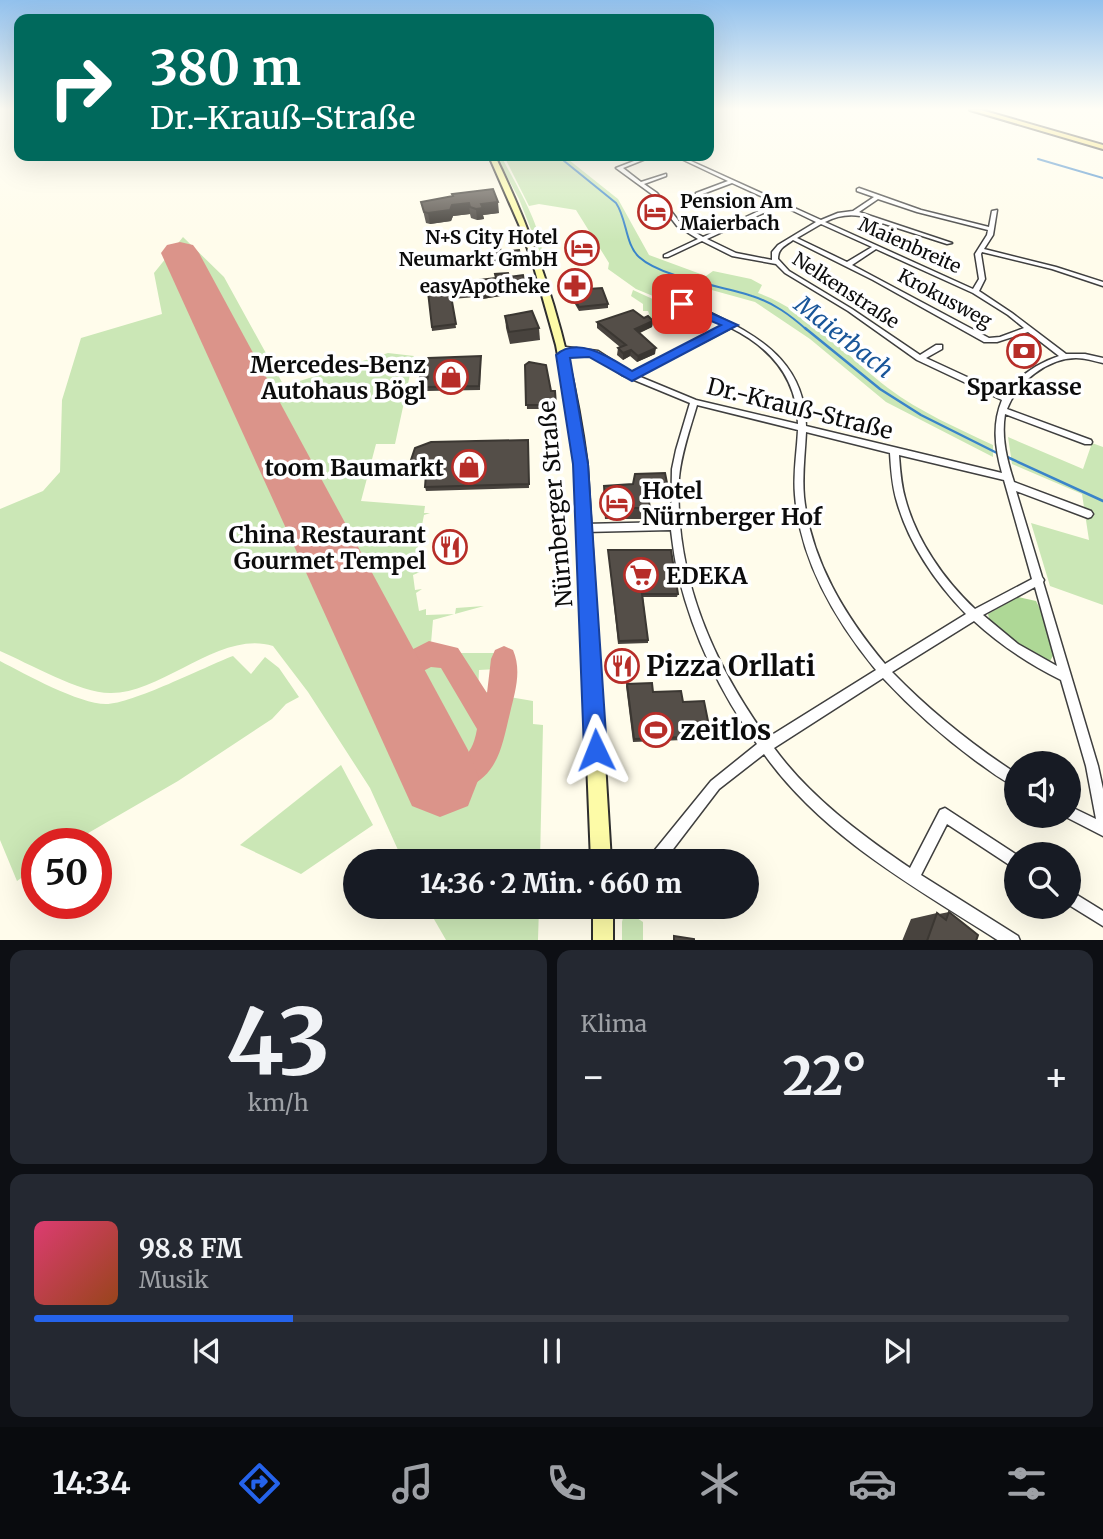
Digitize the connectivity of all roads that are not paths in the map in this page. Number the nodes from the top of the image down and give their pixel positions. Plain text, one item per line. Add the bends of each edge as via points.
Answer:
1 (494, 161) edge
2 (637, 161) edge
3 (688, 161) edge
4 (664, 175) dead end
5 (733, 181) junction
6 (642, 183) junction
7 (859, 190) dead end
8 (698, 194) dead end
9 (877, 197) junction
10 (781, 203) junction
11 (995, 211) dead end
12 (854, 213) junction
13 (822, 222) junction
14 (991, 229) junction
15 (793, 239) junction
16 (702, 240) junction
17 (949, 243) dead end
18 (876, 247) junction
19 (980, 250) junction
20 (666, 256) dead end
21 (776, 261) junction
22 (847, 265) junction
23 (1103, 284) edge
24 (975, 292) junction
25 (659, 299) dead end
26 (731, 325) junction
27 (1030, 329) junction
28 (939, 347) dead end
29 (562, 352) junction
30 (1063, 355) junction
31 (1102, 357) edge
32 (920, 358) junction
33 (632, 376) junction
34 (1006, 398) junction
35 (694, 402) junction
36 (1002, 410) junction
37 (802, 428) junction
38 (1088, 442) dead end
39 (894, 450) junction
40 (1009, 482) junction
41 (1088, 514) dead end
42 (675, 526) junction
43 (584, 528) junction
44 (1039, 580) junction
45 (975, 614) junction
46 (885, 671) junction
47 (1065, 676) junction
48 (763, 747) junction
49 (1004, 772) edge
50 (1081, 818) edge
51 (1103, 821) edge
52 (1103, 829) edge
53 (600, 849) edge
54 (664, 849) edge
55 (1004, 854) edge
56 (912, 877) junction
57 (1081, 905) edge
58 (603, 919) edge
59 (1103, 919) edge
60 (603, 940) edge
61 (1013, 940) edge

1 - 29 main road, Nürnberger Straße via 526,231
2 - 6 street via 620,167
3 - 5 street, Maienbreite
4 - 6 street
5 - 8 street
5 - 10 street, Maienbreite
6 - 16 street via 679,225
7 - 9 street
9 - 12 street
9 - 14 street
10 - 13 street, Maienbreite
10 - 16 street
11 - 14 street
12 - 13 street, Nelkenstraße
12 - 17 street
13 - 15 street, Nelkenstraße
13 - 18 street, Maienbreite
14 - 19 street
15 - 21 street, Nelkenstraße via 776,250
15 - 22 street, Krokusweg
16 - 20 street
16 - 21 street via 739,257
18 - 22 street, Krokusweg
18 - 24 street, Maienbreite
19 - 23 street
19 - 24 street via 981,283
21 - 32 street, Nelkenstraße
22 - 27 street, Krokusweg via 988,340
24 - 27 street, Maienbreite
25 - 26 street
26 - 33 street
26 - 37 street via 769,350 789,373 801,406
27 - 30 street, Maienbreite
28 - 32 street
29 - 33 street, Dr.-Krauß-Straße via 591,352
29 - 43 main road, Nürnberger Straße via 578,439
30 - 31 street
30 - 34 street via 1022,379
32 - 34 street, Nelkenstraße
33 - 35 street, Dr.-Krauß-Straße
34 - 36 street
35 - 37 street, Dr.-Krauß-Straße
35 - 42 street via 675,477
36 - 38 street
36 - 40 street via 1000,448
37 - 39 street, Dr.-Krauß-Straße
37 - 46 street via 799,485 810,548 851,630
39 - 40 street, Dr.-Krauß-Straße
39 - 45 street via 900,497 909,521 927,555
40 - 41 street, Dr.-Krauß-Straße
40 - 44 street
42 - 43 street
42 - 48 street via 704,640
43 - 53 main road, Nürnberger Straße
44 - 45 street
44 - 47 street
45 - 46 street
45 - 47 street via 1024,653
46 - 48 street
46 - 49 street via 947,731
47 - 51 street
48 - 54 street via 715,785
48 - 56 street via 840,825
50 - 52 street
55 - 56 street via 945,815
56 - 61 street
57 - 59 street
58 - 60 main road

